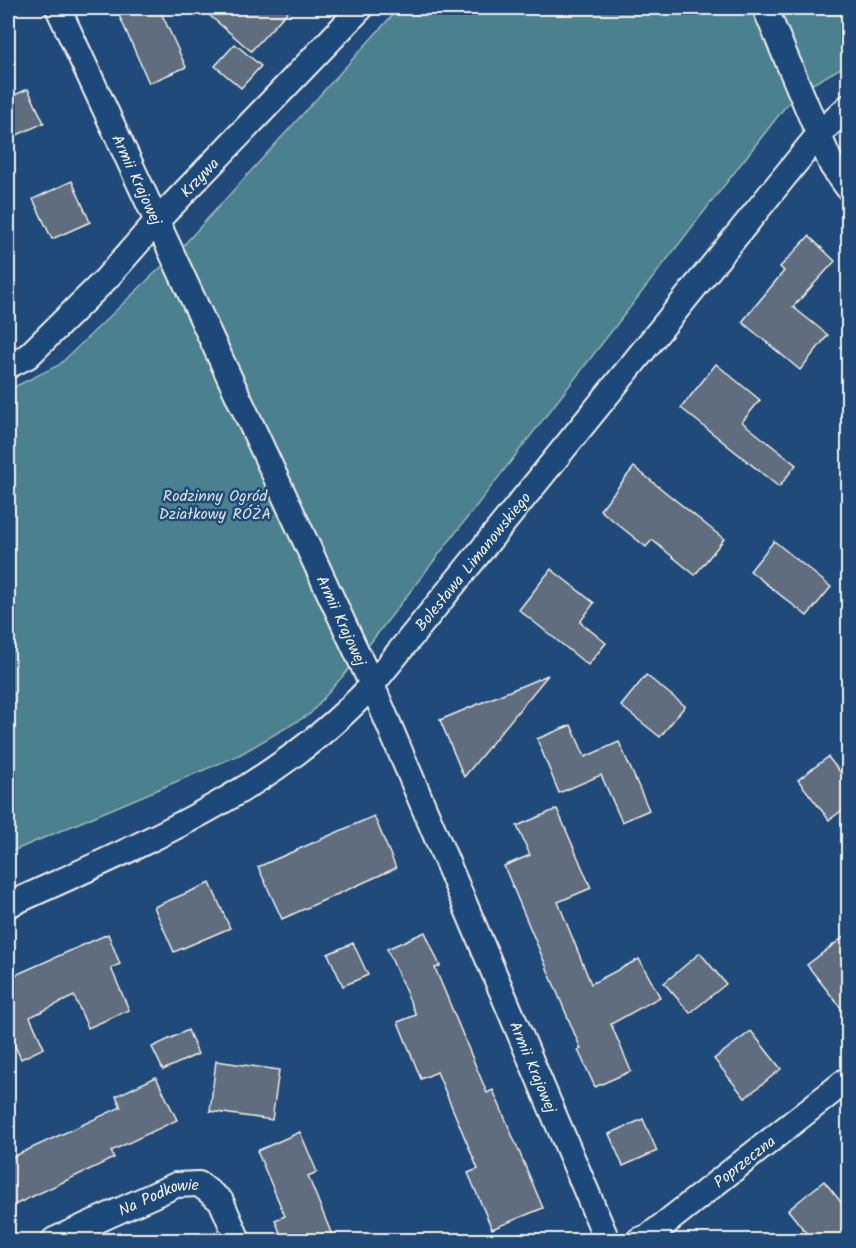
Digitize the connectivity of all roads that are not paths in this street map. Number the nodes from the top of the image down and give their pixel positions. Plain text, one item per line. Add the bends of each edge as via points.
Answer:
1 (58, 8) edge
2 (361, 8) edge
3 (765, 8) edge
4 (849, 107) edge
5 (819, 134) junction
6 (849, 188) edge
7 (156, 222) junction
8 (8, 366) edge
9 (372, 685) junction
10 (8, 904) edge
11 (849, 1079) edge
12 (54, 1240) edge
13 (238, 1240) edge
14 (607, 1240) edge
15 (639, 1240) edge

1 - 7 street, Armii Krajowej
2 - 7 street, Krzywa
3 - 5 street
4 - 5 street, Bolesława Limanowskiego
5 - 6 street via 832,166
5 - 9 street, Bolesława Limanowskiego
7 - 8 street, Krzywa via 28,356
7 - 9 street, Armii Krajowej
9 - 10 street, Bolesława Limanowskiego via 351,708 278,766 214,806 148,841
9 - 14 street, Armii Krajowej
11 - 15 street, Poprzeczna via 648,1237
12 - 13 street, Na Podkowie via 176,1185 199,1184 221,1201

